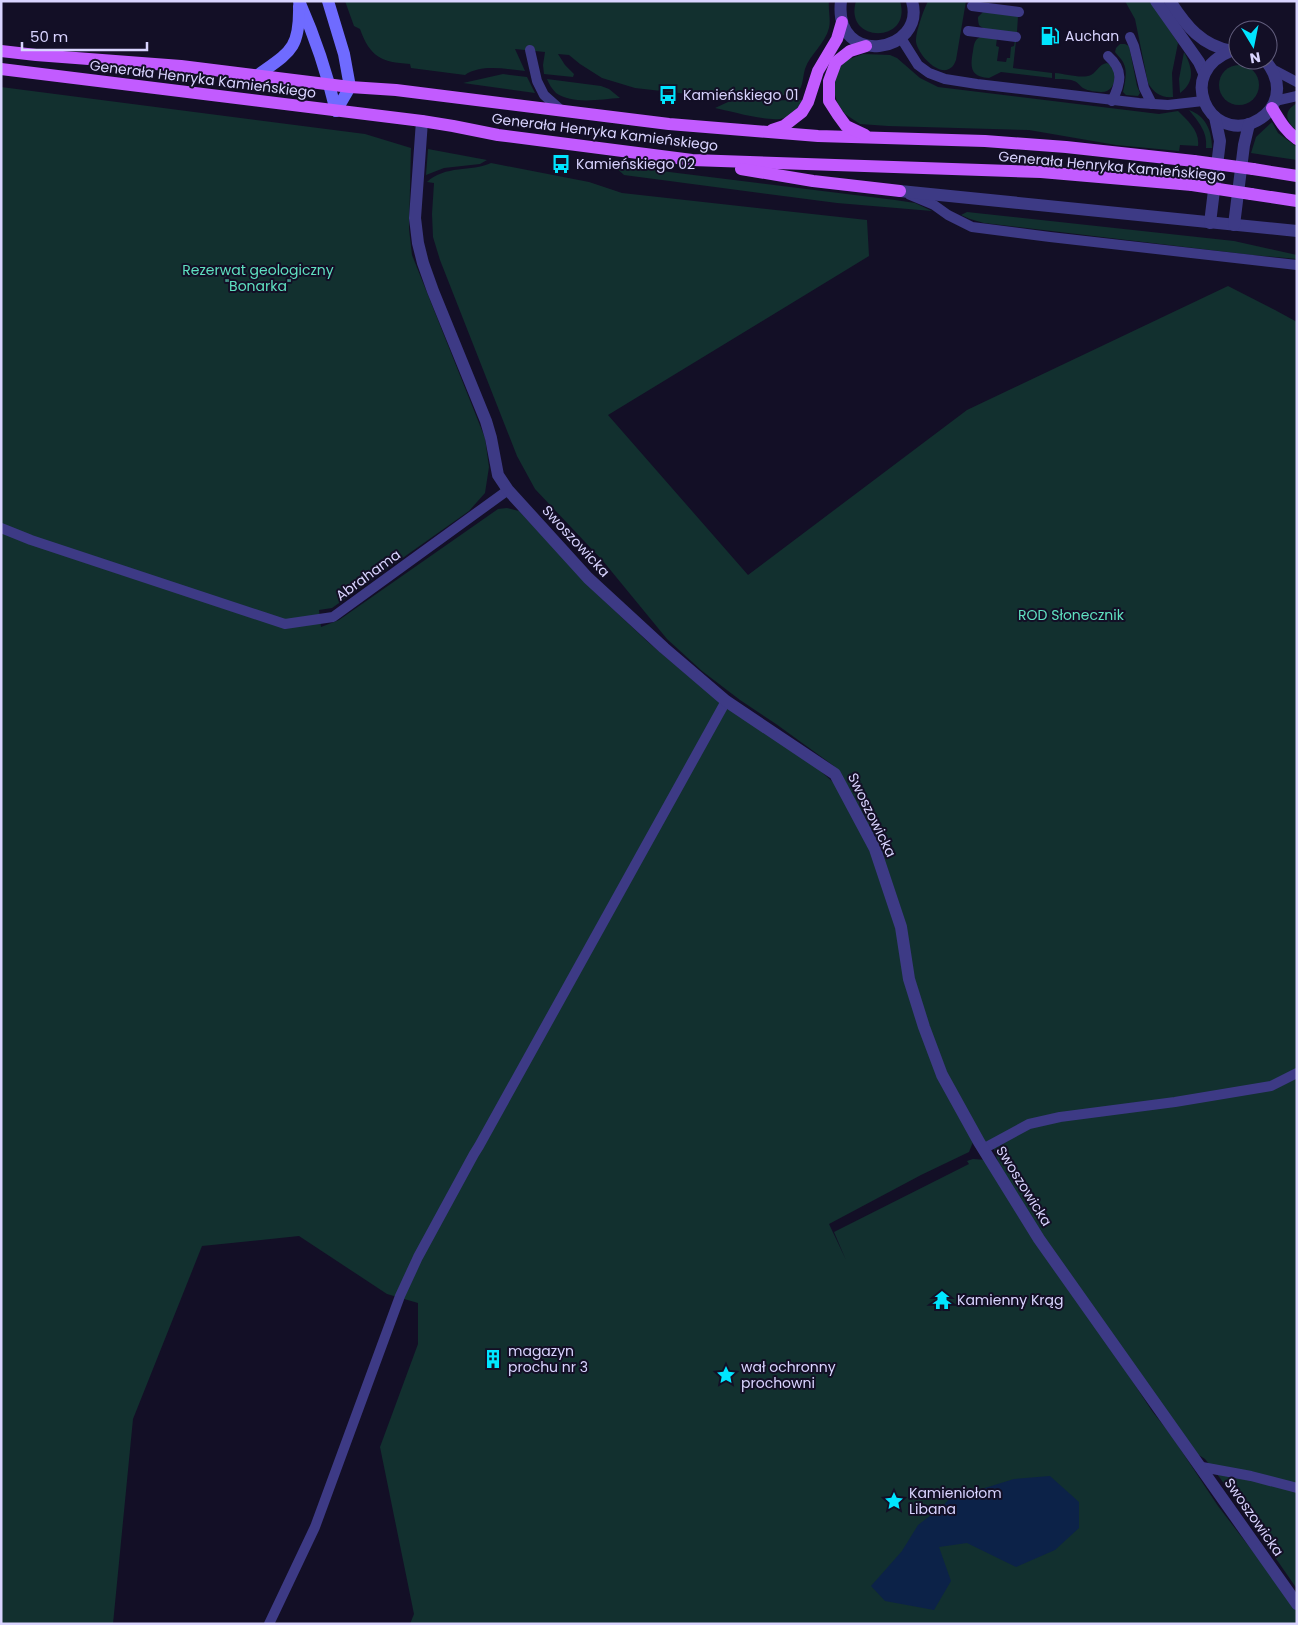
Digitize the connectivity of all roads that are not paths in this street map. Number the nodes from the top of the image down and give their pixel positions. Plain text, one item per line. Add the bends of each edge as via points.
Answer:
1 (299, 1) edge
2 (328, 1) edge
3 (841, 1) edge
4 (1156, 1) edge
5 (1170, 1) edge
6 (914, 2) edge
7 (972, 6) dead end
8 (1019, 12) dead end
9 (842, 22) junction
10 (968, 31) dead end
11 (1016, 37) dead end
12 (1130, 37) dead end
13 (901, 38) junction
14 (866, 46) junction
15 (1228, 49) edge
16 (530, 50) dead end
17 (1, 51) edge
18 (1228, 52) edge
19 (1108, 56) dead end
20 (1, 69) edge
21 (1272, 70) edge
22 (1278, 70) edge
23 (1204, 73) junction
24 (258, 75) junction
25 (1297, 82) edge
26 (330, 84) junction
27 (350, 87) junction
28 (1297, 96) edge
29 (1204, 100) junction
30 (1112, 101) junction
31 (1152, 104) junction
32 (1274, 104) junction
33 (336, 111) junction
34 (562, 111) junction
35 (1216, 117) junction
36 (422, 121) junction
37 (1249, 124) junction
38 (764, 132) junction
39 (869, 138) junction
40 (1297, 139) edge
41 (692, 160) junction
42 (1297, 176) edge
43 (900, 192) junction
44 (1297, 201) edge
45 (1210, 223) junction
46 (1234, 225) junction
47 (1297, 231) edge
48 (1297, 265) edge
49 (508, 490) junction
50 (1, 528) edge
51 (726, 701) junction
52 (1297, 1073) edge
53 (983, 1149) junction
54 (1202, 1468) junction
55 (1297, 1488) edge
56 (1297, 1604) edge
57 (269, 1624) edge

1 - 24 street via 293,46 285,56
1 - 26 street
2 - 27 street
3 - 9 street
4 - 23 street
5 - 15 street via 1192,30 1213,46
6 - 13 street via 909,29
7 - 8 lane
9 - 14 street via 847,32
9 - 38 main road via 802,112 784,126
10 - 11 lane
12 - 31 lane via 1144,88
13 - 14 street via 890,45
13 - 30 lane via 918,65 945,79
14 - 39 main road via 850,51 836,62 829,82 829,101 846,126
16 - 34 lane via 537,81 544,95
17 - 24 main road, Generała Henryka Kamieńskiego
18 - 23 street via 1220,55
19 - 30 lane via 1120,72
20 - 33 main road, Generała Henryka Kamieńskiego
21 - 32 street via 1277,90
22 - 25 lane
23 - 29 street
24 - 26 main road, Generała Henryka Kamieńskiego
26 - 27 main road, Generała Henryka Kamieńskiego
26 - 33 street
27 - 33 street
27 - 34 main road, Generała Henryka Kamieńskiego
28 - 32 lane
29 - 31 lane
29 - 35 street
30 - 31 lane
32 - 37 street via 1266,115
32 - 40 main road via 1280,121
33 - 36 main road, Generała Henryka Kamieńskiego
34 - 38 main road, Generała Henryka Kamieńskiego
35 - 37 street via 1237,126
35 - 45 street via 1220,141
36 - 41 main road, Generała Henryka Kamieńskiego via 507,136
36 - 49 street, Swoszowicka via 415,218 418,243 433,291 486,421 498,474
37 - 46 street
38 - 39 main road, Generała Henryka Kamieńskiego
39 - 42 main road, Generała Henryka Kamieńskiego, bridge via 1066,147
41 - 43 main road via 813,182
41 - 44 main road, Generała Henryka Kamieńskiego, bridge via 1041,172 1192,185
43 - 45 street
43 - 48 lane via 926,201 972,227
45 - 46 street
46 - 47 street
49 - 50 lane, Abrahama via 334,617 286,624
49 - 51 street, Swoszowicka via 588,578
51 - 53 street, Swoszowicka via 835,774 875,849 901,927 909,979 942,1075
51 - 57 lane via 418,1257 400,1296 315,1527
52 - 53 lane via 1271,1086 1029,1124
53 - 54 street, Swoszowicka via 1039,1239
54 - 55 lane
54 - 56 street, Swoszowicka

